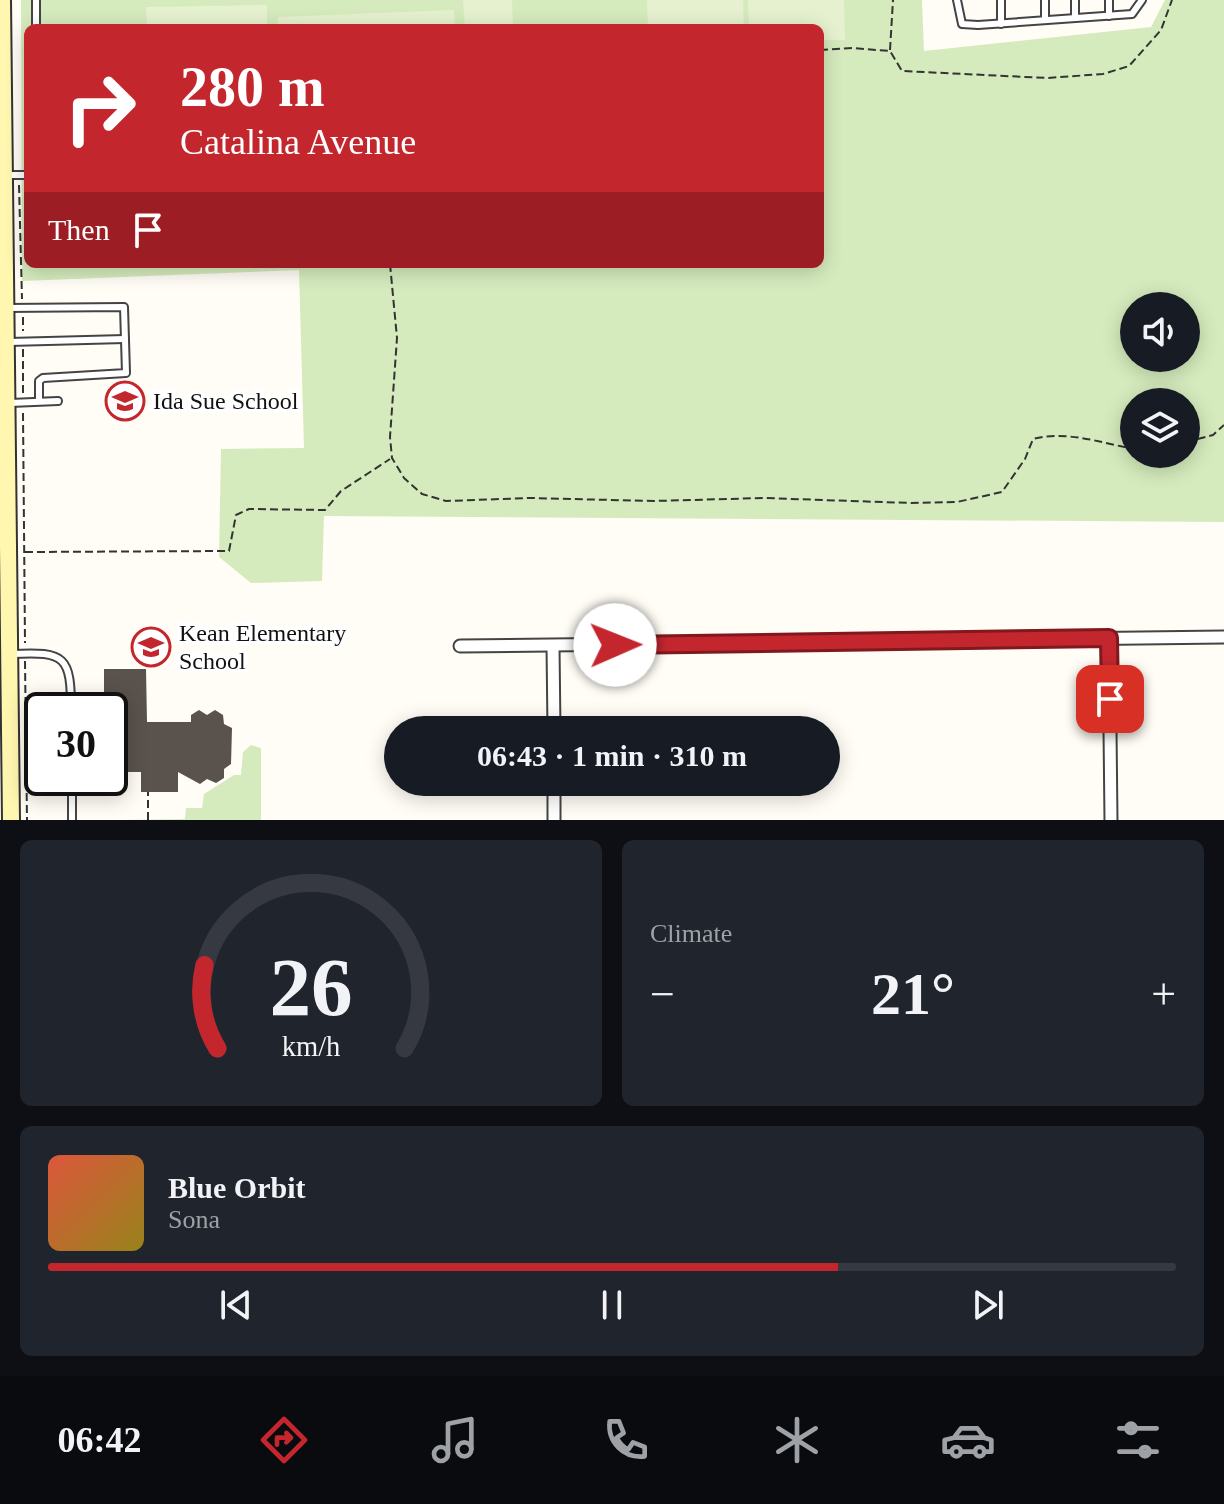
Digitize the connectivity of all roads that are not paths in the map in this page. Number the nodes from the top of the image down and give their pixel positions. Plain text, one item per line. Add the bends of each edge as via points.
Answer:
1 (2, 0) edge
2 (36, 0) edge
3 (957, 0) edge
4 (1001, 0) edge
5 (1045, 0) edge
6 (1075, 0) edge
7 (1109, 0) edge
8 (1142, 0) edge
9 (1109, 16) junction
10 (1075, 18) junction
11 (1045, 20) junction
12 (36, 24) edge
13 (1001, 24) junction
14 (24, 175) edge
15 (4, 176) junction
16 (5, 308) junction
17 (125, 339) junction
18 (5, 342) junction
19 (39, 401) junction
20 (58, 401) dead end
21 (6, 403) junction
22 (3, 448) edge
23 (1224, 637) edge
24 (1109, 638) junction
25 (460, 646) dead end
26 (553, 646) junction
27 (7, 649) edge
28 (71, 692) edge
29 (554, 716) edge
30 (72, 796) edge
31 (554, 796) edge
32 (11, 820) edge
33 (72, 820) edge
34 (554, 820) edge
35 (1111, 820) edge

1 - 15 street
2 - 12 lane
3 - 13 lane via 962,24
4 - 13 lane
5 - 11 lane
6 - 10 lane
7 - 9 lane
8 - 9 lane via 1132,14
9 - 10 lane
10 - 11 lane
11 - 13 lane
14 - 15 lane
15 - 16 street
16 - 17 lane via 124,307
16 - 18 street
17 - 18 lane
17 - 19 lane via 126,373 43,378
18 - 21 street
19 - 20 lane
19 - 21 lane
21 - 22 street
22 - 27 street
23 - 24 street
24 - 26 street
24 - 35 street
25 - 26 street
26 - 29 street
27 - 28 lane via 62,659
27 - 32 street
30 - 33 lane
31 - 34 street

